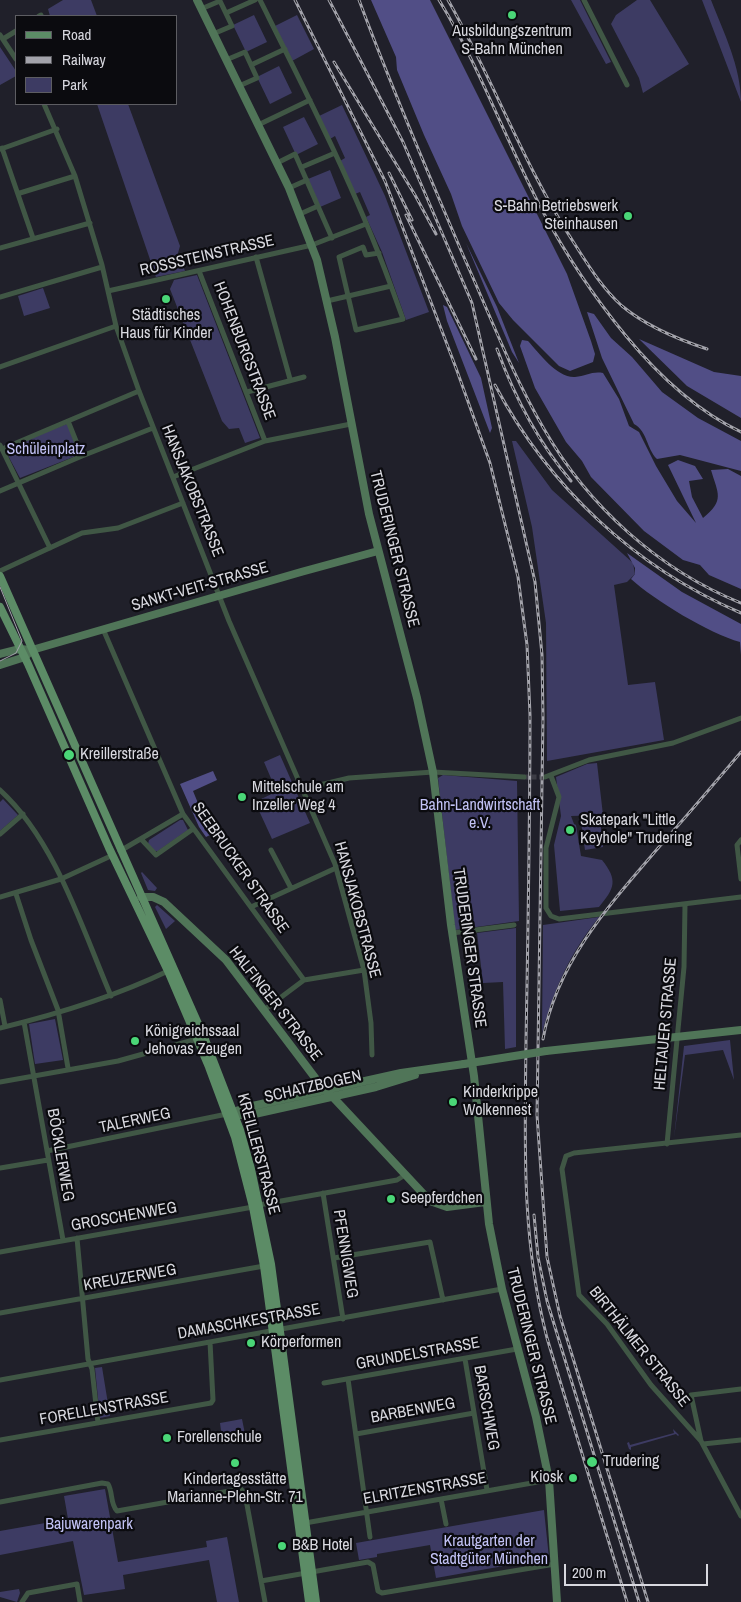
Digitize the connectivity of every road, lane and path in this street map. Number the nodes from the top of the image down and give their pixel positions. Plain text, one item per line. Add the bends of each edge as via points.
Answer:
1 (197, 0) edge
2 (255, 0) edge
3 (260, 0) edge
4 (584, 0) edge
5 (201, 9) junction
6 (226, 13) junction
7 (15, 31) edge
8 (213, 34) junction
9 (1, 37) edge
10 (284, 49) junction
11 (15, 58) edge
12 (226, 60) junction
13 (251, 65) junction
14 (627, 85) dead end
15 (239, 86) junction
16 (310, 100) junction
17 (45, 105) edge
18 (258, 125) junction
19 (57, 129) junction
20 (1, 149) edge
21 (335, 153) junction
22 (277, 163) junction
23 (302, 167) junction
24 (75, 176) junction
25 (306, 180) junction
26 (289, 188) junction
27 (20, 193) junction
28 (318, 206) junction
29 (300, 214) junction
30 (90, 223) junction
31 (366, 224) junction
32 (33, 238) junction
33 (332, 238) junction
34 (312, 244) junction
35 (0, 248) edge
36 (379, 253) junction
37 (256, 257) junction
38 (102, 267) junction
39 (199, 271) junction
40 (391, 286) junction
41 (108, 291) junction
42 (348, 296) junction
43 (0, 297) edge
44 (327, 301) junction
45 (116, 326) junction
46 (0, 366) edge
47 (304, 377) dead end
48 (290, 379) junction
49 (139, 391) junction
50 (247, 392) junction
51 (68, 422) junction
52 (351, 424) junction
53 (154, 428) junction
54 (265, 441) junction
55 (1, 447) edge
56 (82, 456) junction
57 (173, 477) junction
58 (18, 482) junction
59 (0, 491) edge
60 (183, 503) junction
61 (50, 548) junction
62 (378, 552) junction
63 (0, 571) edge
64 (0, 576) edge
65 (220, 595) junction
66 (0, 607) edge
67 (103, 629) junction
68 (20, 649) junction
69 (32, 650) junction
70 (0, 654) edge
71 (24, 658) junction
72 (0, 665) edge
73 (741, 718) edge
74 (433, 772) junction
75 (524, 777) tunnel mouth
76 (303, 789) junction
77 (1, 794) edge
78 (23, 814) junction
79 (184, 814) junction
80 (193, 829) junction
81 (0, 834) edge
82 (142, 840) junction
83 (741, 840) edge
84 (272, 850) dead end
85 (116, 853) junction
86 (336, 868) junction
87 (61, 879) junction
88 (741, 879) edge
89 (291, 888) junction
90 (16, 894) junction
91 (0, 897) edge
92 (741, 897) edge
93 (141, 903) junction
94 (685, 905) junction
95 (250, 907) junction
96 (514, 925) dead end
97 (452, 934) junction
98 (364, 970) junction
99 (168, 971) junction
100 (304, 980) junction
101 (111, 996) junction
102 (0, 1000) edge
103 (264, 1010) junction
104 (59, 1014) junction
105 (24, 1022) junction
106 (3, 1027) edge
107 (741, 1030) edge
108 (679, 1036) junction
109 (197, 1039) junction
110 (372, 1055) dead end
111 (68, 1068) junction
112 (429, 1070) junction
113 (33, 1075) junction
114 (0, 1082) edge
115 (326, 1090) junction
116 (332, 1096) junction
117 (233, 1114) junction
118 (741, 1134) edge
119 (667, 1144) junction
120 (47, 1151) junction
121 (48, 1160) junction
122 (0, 1168) edge
123 (405, 1175) junction
124 (323, 1193) junction
125 (485, 1202) junction
126 (256, 1206) junction
127 (77, 1238) junction
128 (63, 1240) junction
129 (0, 1252) edge
130 (334, 1258) junction
131 (264, 1266) junction
132 (502, 1289) junction
133 (82, 1298) junction
134 (443, 1300) junction
135 (0, 1313) edge
136 (342, 1318) junction
137 (276, 1330) junction
138 (210, 1342) junction
139 (517, 1349) junction
140 (465, 1359) junction
141 (90, 1364) junction
142 (348, 1379) junction
143 (0, 1380) edge
144 (324, 1384) dead end
145 (741, 1389) edge
146 (474, 1413) junction
147 (696, 1422) junction
148 (98, 1423) junction
149 (689, 1427) junction
150 (356, 1434) junction
151 (0, 1440) edge
152 (741, 1440) edge
153 (702, 1443) junction
154 (549, 1480) junction
155 (487, 1490) junction
156 (441, 1498) junction
157 (0, 1502) edge
158 (367, 1513) junction
159 (741, 1516) edge
160 (305, 1523) junction
161 (446, 1524) dead end
162 (370, 1537) dead end
163 (555, 1564) junction
164 (308, 1572) junction
165 (262, 1581) junction
166 (22, 1602) edge
167 (80, 1602) edge
168 (265, 1602) edge
169 (309, 1602) edge
170 (316, 1602) edge
171 (557, 1602) edge

1 - 5 street, TRUDERINGER STRASSE
2 - 6 street
3 - 10 street
4 - 14 street
5 - 6 street via 220,1
5 - 8 street, TRUDERINGER STRASSE
6 - 8 street via 232,26
7 - 9 street
8 - 12 street, TRUDERINGER STRASSE
9 - 11 street
10 - 13 street
10 - 16 street
12 - 13 street via 244,52
12 - 15 street, TRUDERINGER STRASSE
13 - 15 street via 257,78
15 - 18 street, TRUDERINGER STRASSE
16 - 18 street
16 - 21 street
17 - 19 street, HANSJAKOBSTRASSE
18 - 22 street, TRUDERINGER STRASSE
19 - 20 street
19 - 24 street, HANSJAKOBSTRASSE
20 - 27 street
21 - 23 street
21 - 31 street
22 - 23 street via 294,154
22 - 26 street, TRUDERINGER STRASSE
23 - 25 street
24 - 27 street
24 - 30 street, HANSJAKOBSTRASSE
25 - 26 street
25 - 28 street
26 - 29 street, TRUDERINGER STRASSE
27 - 32 street
28 - 29 street
28 - 33 street
29 - 34 street, TRUDERINGER STRASSE
30 - 32 street
30 - 38 street, HANSJAKOBSTRASSE
31 - 33 street
31 - 36 street
32 - 35 street
33 - 34 street
34 - 37 street, ROSSSTEINSTRASSE
34 - 44 street, TRUDERINGER STRASSE
36 - 40 street
36 - 42 street via 366,255 362,247 339,256
37 - 39 street, ROSSSTEINSTRASSE
37 - 48 street
38 - 41 street, HANSJAKOBSTRASSE
38 - 43 street
39 - 41 street, ROSSSTEINSTRASSE
39 - 50 street, HOHENBURGSTRASSE
40 - 42 street
40 - 42 street via 403,319 356,330
41 - 45 street, HANSJAKOBSTRASSE
42 - 44 street
44 - 52 street, TRUDERINGER STRASSE
45 - 46 street
45 - 49 street, HANSJAKOBSTRASSE
47 - 48 street
48 - 50 street
49 - 51 street
49 - 53 street, HANSJAKOBSTRASSE
50 - 54 street, HOHENBURGSTRASSE
51 - 55 street
51 - 56 street
52 - 54 street
52 - 62 street, TRUDERINGER STRASSE
53 - 56 street
53 - 57 street, HANSJAKOBSTRASSE
54 - 57 street
55 - 58 street
56 - 58 street
57 - 60 street, HANSJAKOBSTRASSE
58 - 59 street
58 - 61 street
60 - 61 street via 118,528 82,533
60 - 65 street, HANSJAKOBSTRASSE
61 - 63 street
62 - 65 street, SANKT-VEIT-STRASSE
62 - 74 street, TRUDERINGER STRASSE
64 - 69 main road, KREILLERSTRASSE
65 - 67 street, SANKT-VEIT-STRASSE
65 - 76 street, HANSJAKOBSTRASSE
66 - 68 main road, KREILLERSTRASSE
67 - 69 street, SANKT-VEIT-STRASSE
67 - 79 street, SEEBRUCKER STRASSE
68 - 69 street, SANKT-VEIT-STRASSE
68 - 70 street, SANKT-VEIT-STRASSE
68 - 71 main road, KREILLERSTRASSE
69 - 71 street, SANKT-VEIT-STRASSE
69 - 85 main road, KREILLERSTRASSE
71 - 72 street, SANKT-VEIT-STRASSE
71 - 85 main road, KREILLERSTRASSE
73 - 94 street via 673,743 589,760 548,776 559,797 546,848 546,908 551,916 559,919
74 - 75 street
74 - 76 street via 350,778
74 - 97 street, TRUDERINGER STRASSE
76 - 86 street, HANSJAKOBSTRASSE
77 - 78 street
78 - 81 street
78 - 87 street via 40,836
79 - 80 street, SEEBRUCKER STRASSE
79 - 82 street
80 - 82 street via 156,855
80 - 95 street, SEEBRUCKER STRASSE
82 - 85 street
83 - 88 street via 737,845
84 - 89 street
85 - 87 street
85 - 93 main road, KREILLERSTRASSE
86 - 89 street
86 - 98 street, HANSJAKOBSTRASSE
87 - 90 street
87 - 101 street
89 - 95 street
90 - 91 street
90 - 104 street
92 - 94 street
93 - 99 main road, KREILLERSTRASSE
93 - 103 street, HALFINGER STRASSE via 157,898 166,904 226,960
93 - 117 main road, KREILLERSTRASSE
94 - 108 street, HELTAUER STRASSE
95 - 100 street, SEEBRUCKER STRASSE
96 - 97 street
97 - 125 street, TRUDERINGER STRASSE via 474,1076
98 - 100 street
98 - 110 street, HANSJAKOBSTRASSE
99 - 101 street
99 - 109 main road, KREILLERSTRASSE
100 - 103 street
101 - 104 street
102 - 106 street
103 - 115 street, HALFINGER STRASSE
104 - 105 street
104 - 111 street
105 - 106 street
105 - 113 street, BÖCKLERWEG
107 - 108 street, SCHATZBOGEN
108 - 112 street, SCHATZBOGEN, bridge via 546,1051
108 - 119 street, HELTAUER STRASSE
109 - 111 street via 118,1061
109 - 117 main road, KREILLERSTRASSE
111 - 113 street
112 - 115 street, SCHATZBOGEN
112 - 116 street, SCHATZBOGEN via 394,1082
113 - 114 street
113 - 120 street, BÖCKLERWEG
115 - 116 street, HALFINGER STRASSE
115 - 117 street, SCHATZBOGEN
116 - 117 street, SCHATZBOGEN
116 - 123 street, HALFINGER STRASSE
117 - 120 street, TALERWEG
117 - 126 main road, KREILLERSTRASSE
118 - 119 street
119 - 149 street, BIRTHÄLMER STRASSE via 574,1153 563,1160 562,1170 579,1295 607,1324 651,1385
120 - 121 street, BÖCKLERWEG
121 - 122 street
121 - 128 street, BÖCKLERWEG
123 - 124 street, GROSCHENWEG via 397,1180
123 - 125 street, HALFINGER STRASSE via 436,1205 447,1207
124 - 126 street, GROSCHENWEG
124 - 130 street, PFENNIGWEG
125 - 132 street, TRUDERINGER STRASSE
126 - 127 street, GROSCHENWEG
126 - 131 main road, KREILLERSTRASSE
126 - 137 main road, KREILLERSTRASSE
127 - 128 street, GROSCHENWEG
127 - 133 street
128 - 129 street, GROSCHENWEG
130 - 134 street via 430,1242
130 - 136 street, PFENNIGWEG
131 - 133 street, KREUZERWEG
131 - 137 main road, KREILLERSTRASSE
132 - 134 street, DAMASCHKESTRASSE
132 - 139 street, TRUDERINGER STRASSE
133 - 135 street, KREUZERWEG
133 - 141 street
134 - 136 street, DAMASCHKESTRASSE
136 - 137 street, DAMASCHKESTRASSE
137 - 138 street, DAMASCHKESTRASSE
137 - 160 main road, KREILLERSTRASSE
137 - 164 main road, KREILLERSTRASSE
138 - 141 street, DAMASCHKESTRASSE
138 - 148 street, FORELLENSTRASSE via 212,1402
139 - 140 street, GRUNDELSTRASSE
139 - 154 street, TRUDERINGER STRASSE
140 - 142 street, GRUNDELSTRASSE
140 - 146 street, BARSCHWEG
141 - 143 street, DAMASCHKESTRASSE
141 - 148 street
142 - 144 street, GRUNDELSTRASSE
142 - 150 street
145 - 147 street, BIRTHÄLMER STRASSE via 691,1395
146 - 150 street, BARBENWEG
146 - 155 street, BARSCHWEG
147 - 149 street, BIRTHÄLMER STRASSE
147 - 153 street, BIRTHÄLMER STRASSE
148 - 151 street, FORELLENSTRASSE
149 - 153 street, BIRTHÄLMER STRASSE
150 - 158 street
152 - 153 street
153 - 159 street, BIRTHÄLMER STRASSE
154 - 155 street, ELRITZENSTRASSE
154 - 163 street, TRUDERINGER STRASSE
155 - 156 street, ELRITZENSTRASSE
156 - 158 street, ELRITZENSTRASSE
156 - 161 street
157 - 165 street via 108,1484 118,1511 242,1489
158 - 160 street, ELRITZENSTRASSE
158 - 162 street
160 - 164 main road, KREILLERSTRASSE
163 - 164 street via 382,1593 378,1591 371,1562
163 - 171 street, TRUDERINGER STRASSE
164 - 165 street
164 - 169 main road, KREILLERSTRASSE
164 - 170 main road, KREILLERSTRASSE
165 - 168 street
166 - 167 street via 28,1593 77,1584

